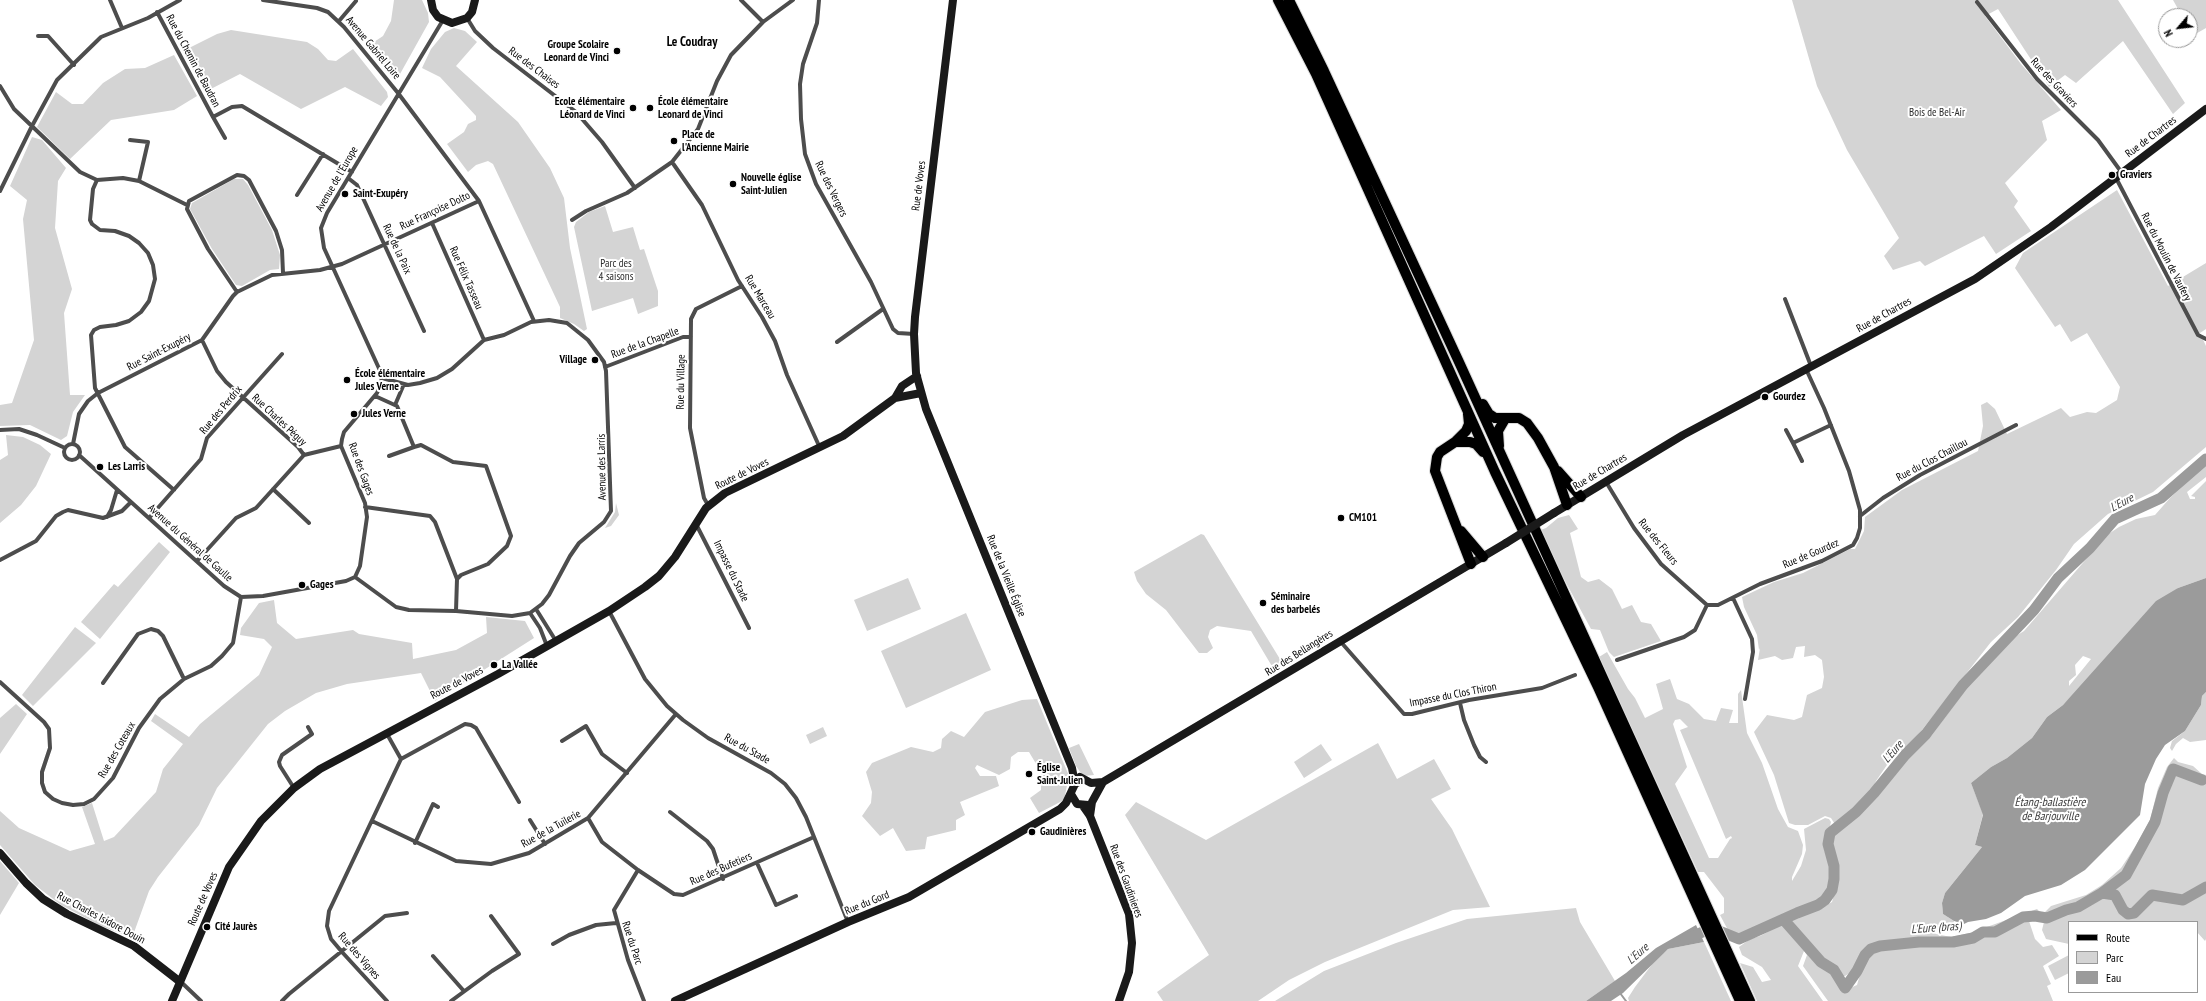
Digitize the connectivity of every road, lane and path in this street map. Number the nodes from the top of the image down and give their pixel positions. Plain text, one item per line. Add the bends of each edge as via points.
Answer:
1 (110, 0) edge
2 (180, 0) edge
3 (263, 0) edge
4 (431, 0) edge
5 (476, 0) edge
6 (741, 0) edge
7 (793, 0) edge
8 (819, 0) edge
9 (953, 0) edge
10 (1278, 0) edge
11 (1289, 0) edge
12 (356, 1) edge
13 (171, 2) edge
14 (286, 2) edge
15 (1977, 2) dead end
16 (157, 12) junction
17 (467, 18) junction
18 (443, 20) junction
19 (339, 21) junction
20 (763, 22) junction
21 (122, 28) junction
22 (38, 36) dead end
23 (74, 64) junction
24 (0, 86) edge
25 (398, 93) junction
26 (2206, 109) edge
27 (213, 117) junction
28 (32, 126) junction
29 (225, 138) dead end
30 (130, 140) dead end
31 (323, 154) junction
32 (672, 162) junction
33 (352, 172) junction
34 (2119, 175) junction
35 (348, 178) junction
36 (97, 180) junction
37 (139, 180) junction
38 (635, 188) junction
39 (0, 191) edge
40 (297, 195) dead end
41 (479, 201) junction
42 (187, 205) junction
43 (572, 220) dead end
44 (432, 223) junction
45 (385, 245) junction
46 (333, 266) junction
47 (283, 273) junction
48 (742, 286) junction
49 (237, 292) junction
50 (1785, 299) dead end
51 (883, 309) junction
52 (534, 321) junction
53 (424, 331) dead end
54 (914, 334) junction
55 (691, 337) junction
56 (2206, 338) edge
57 (202, 340) junction
58 (484, 340) junction
59 (837, 342) dead end
60 (282, 354) dead end
61 (1459, 362) junction
62 (605, 367) junction
63 (1808, 368) junction
64 (917, 376) junction
65 (382, 378) junction
66 (404, 384) junction
67 (98, 392) junction
68 (921, 393) junction
69 (375, 396) junction
70 (243, 398) junction
71 (895, 398) junction
72 (394, 404) junction
73 (1467, 408) junction
74 (1506, 419) junction
75 (1831, 425) junction
76 (2016, 425) dead end
77 (0, 430) edge
78 (1786, 430) dead end
79 (1455, 442) junction
80 (1793, 443) junction
81 (73, 444) junction
82 (341, 446) junction
83 (414, 447) junction
84 (65, 448) junction
85 (820, 448) junction
86 (1500, 454) junction
87 (80, 455) junction
88 (304, 455) junction
89 (389, 456) dead end
90 (1802, 461) dead end
91 (1554, 467) junction
92 (1495, 472) junction
93 (1606, 482) junction
94 (273, 489) junction
95 (118, 490) junction
96 (174, 490) junction
97 (1581, 497) junction
98 (131, 502) junction
99 (1567, 505) junction
100 (708, 506) junction
101 (365, 507) junction
102 (1860, 516) junction
103 (106, 517) junction
104 (149, 518) junction
105 (310, 523) dead end
106 (695, 523) junction
107 (1457, 526) junction
108 (1506, 543) joint
109 (1483, 557) junction
110 (0, 560) edge
111 (197, 561) junction
112 (1471, 564) junction
113 (354, 577) junction
114 (457, 579) junction
115 (241, 597) junction
116 (1733, 598) junction
117 (1707, 605) junction
118 (456, 611) junction
119 (533, 611) junction
120 (609, 611) junction
121 (750, 628) dead end
122 (1575, 628) junction
123 (556, 641) junction
124 (1340, 641) junction
125 (547, 646) junction
126 (1616, 660) dead end
127 (1575, 675) dead end
128 (184, 679) junction
129 (0, 682) edge
130 (103, 683) dead end
131 (1745, 699) dead end
132 (1460, 703) junction
133 (676, 714) junction
134 (308, 727) dead end
135 (387, 734) junction
136 (562, 741) dead end
137 (401, 759) junction
138 (1486, 762) dead end
139 (1072, 768) junction
140 (627, 773) junction
141 (1087, 782) junction
142 (1103, 782) junction
143 (1075, 784) junction
144 (294, 788) junction
145 (1096, 792) junction
146 (1071, 794) junction
147 (520, 802) dead end
148 (1092, 802) junction
149 (1080, 805) junction
150 (438, 807) dead end
151 (1060, 809) junction
152 (670, 812) dead end
153 (1090, 816) junction
154 (588, 818) junction
155 (530, 820) dead end
156 (372, 821) junction
157 (814, 837) junction
158 (415, 842) junction
159 (545, 844) junction
160 (0, 853) edge
161 (757, 863) junction
162 (638, 870) junction
163 (723, 879) junction
164 (796, 896) dead end
165 (407, 913) dead end
166 (491, 916) dead end
167 (848, 922) junction
168 (616, 923) junction
169 (553, 944) dead end
170 (342, 952) junction
171 (433, 956) dead end
172 (180, 981) junction
173 (1738, 985) junction
174 (463, 990) junction
175 (172, 1001) edge
176 (201, 1001) edge
177 (282, 1001) edge
178 (387, 1001) edge
179 (451, 1001) edge
180 (644, 1001) edge
181 (675, 1001) edge
182 (1119, 1001) edge
183 (1740, 1001) edge
184 (1750, 1001) edge

1 - 21 street
2 - 13 street
3 - 14 street, Avenue Gabriel Loire
4 - 18 main road via 433,10
5 - 17 main road
6 - 20 street
7 - 20 street
8 - 51 street, Rue des Vergers via 817,23 803,64 800,84 805,154 816,184 871,282
9 - 54 main road, Rue de Voves
10 - 73 main road via 1316,74
11 - 61 main road
12 - 19 street
13 - 16 street
14 - 19 street, Avenue Gabriel Loire via 317,8 328,12
15 - 34 street, Rue des Graviers via 2037,79 2098,140
16 - 21 street
16 - 27 street, Rue du Chemin de Baudran
17 - 18 main road via 452,23
17 - 38 street, Rue des Chaises via 475,31 493,48 576,112
18 - 25 street, Avenue de l'Europe
19 - 25 street, Avenue Gabriel Loire
20 - 32 street via 744,40 725,64 698,130
21 - 23 street via 101,37
22 - 23 street via 48,36
23 - 28 street via 54,85
24 - 28 street via 14,108
25 - 33 street, Avenue de l'Europe
25 - 41 street, Avenue Gabriel Loire
26 - 34 main road, Rue de Chartres
27 - 29 street, Rue du Chemin de Baudran
27 - 31 street, Rue du Chemin de Baudran via 232,107 242,106
28 - 36 street via 80,172
28 - 39 street
30 - 37 street via 148,142
31 - 33 street, Rue du Chemin de Baudran
31 - 40 street
32 - 38 street
32 - 48 street, Rue Marceau via 702,205
33 - 35 street, Avenue de l'Europe
34 - 56 street, Rue du Moulin de Vaufery via 2194,329 2198,335
34 - 63 main road, Rue de Chartres via 2051,227 1975,278
35 - 45 street, Rue de la Paix via 357,184
35 - 46 street, Avenue de l'Europe via 321,228 322,240
36 - 37 street
36 - 67 street via 93,189 90,220 92,224 100,230 115,231 129,236 139,243 148,253 155,279 149,302 141,312 130,321 116,326 100,327 91,335 95,388
37 - 42 street
38 - 43 street
41 - 44 street, Rue Françoise Dolto
41 - 52 street, Avenue Gabriel Loire
42 - 47 street via 189,201 237,175 244,176 249,180 276,231 282,250
42 - 49 street via 198,231
44 - 45 street, Rue Françoise Dolto
44 - 58 street, Rue Félix Tasseau
45 - 46 street, Rue Françoise Dolto
45 - 53 street, Rue de la Paix
46 - 47 street, Rue Saint-Exupéry via 320,270
46 - 65 street, Avenue de l'Europe
47 - 49 street, Rue Saint-Exupéry via 272,275
48 - 55 street, Rue du Village via 693,312
48 - 85 street, Rue Marceau via 775,341
49 - 57 street, Rue Saint-Exupéry
50 - 63 street, Rue de Gourdez
51 - 54 street, Rue des Vergers via 893,329 898,333
51 - 59 street
52 - 58 street
52 - 62 street via 558,321 575,328 588,340
54 - 64 main road, Rue de Voves
55 - 62 street, Rue de la Chapelle via 683,337
55 - 100 street, Rue du Village via 690,428 704,498
57 - 67 street, Rue Saint-Exupéry
57 - 70 street, Rue Charles Péguy via 220,375
58 - 66 street via 459,364 437,378
60 - 70 street, Rue des Perdrix
61 - 74 main road via 1489,414 1495,418
61 - 86 main road
62 - 119 street, Avenue des Larris via 608,382 611,511 604,522 579,543 549,595
63 - 75 street, Rue de Gourdez
63 - 93 main road, Rue de Chartres via 1683,435
64 - 68 main road, Rue de Voves
64 - 71 main road via 902,386
65 - 66 street
65 - 69 street, Rue des Gages
66 - 72 street
67 - 81 street, Rue Saint-Exupéry via 79,414
67 - 96 street via 125,447
68 - 71 main road
68 - 139 main road, Rue de la Vieille Église
69 - 72 street
69 - 82 street, Rue des Gages via 344,432
70 - 88 street, Rue Charles Péguy
70 - 96 street, Rue des Perdrix via 207,438 201,459
71 - 85 main road via 855,430
72 - 83 street via 400,411
73 - 79 main road via 1469,424
73 - 92 main road
74 - 86 main road via 1498,431
74 - 91 main road via 1519,418 1527,423
75 - 80 street
75 - 102 street, Rue de Gourdez via 1849,471
76 - 102 street, Rue du Clos Chaillou via 1920,475
77 - 84 street via 19,429
78 - 80 street
79 - 92 main road via 1476,444
79 - 107 main road via 1440,452 1436,471
80 - 90 street
81 - 84 street
81 - 87 street via 79,448
82 - 88 street
82 - 101 street, Rue des Gages
83 - 89 street
83 - 114 street via 421,445 453,462 486,466 511,536 507,546 488,564
84 - 87 street via 64,455 68,459 73,460
85 - 100 main road, Route de Voves via 725,493
86 - 122 main road
87 - 95 street, Avenue du Général de Gaulle
88 - 94 street
91 - 97 main road
91 - 99 main road
92 - 122 main road
93 - 97 main road, Rue de Chartres
93 - 117 street, Rue des Fleurs via 1634,528 1661,564
94 - 105 street
94 - 111 street via 256,508 236,518
95 - 98 street, Avenue du Général de Gaulle
95 - 103 street
96 - 104 street, Rue des Perdrix
97 - 99 main road, Rue de Chartres
98 - 103 street via 122,511
98 - 104 street, Avenue du Général de Gaulle
99 - 108 main road, Rue de Chartres, bridge
100 - 106 main road, Route de Voves
101 - 113 street, Rue des Gages via 367,517 360,566
101 - 114 street via 430,516 435,522
102 - 116 street, Rue de Gourdez via 1860,528 1853,545 1822,561 1760,584
103 - 110 street via 68,510 63,512 56,516 36,541
104 - 111 street, Avenue du Général de Gaulle
106 - 120 main road, Route de Voves via 675,557 659,576
106 - 121 street, Impasse du Stade
107 - 109 main road
107 - 112 main road
108 - 109 main road, Rue des Bellangères
109 - 112 main road, Rue des Bellangères
111 - 115 street, Avenue du Général de Gaulle via 224,586
112 - 124 main road, Rue des Bellangères
113 - 115 street via 346,581 263,596
113 - 118 street via 396,607 409,610
114 - 118 street
115 - 128 street, Rue des Coteaux via 233,643 211,666
116 - 117 street, Rue de Gourdez via 1718,605
116 - 131 street via 1752,639 1753,652
117 - 126 street via 1695,630 1684,637
118 - 119 street via 512,616
119 - 123 street
119 - 125 street
120 - 123 main road, Route de Voves
120 - 133 street, Rue du Stade via 645,679
122 - 173 main road
123 - 125 main road, Route de Voves
124 - 132 street, Impasse du Clos Thiron via 1404,714
124 - 142 main road, Rue des Bellangères
125 - 135 main road, Route de Voves
127 - 132 street, Impasse du Clos Thiron via 1542,688
128 - 129 street, Rue des Coteaux via 160,699 139,728 103,791 84,804 73,805 53,799 45,792 42,783 42,772 50,748 49,729
128 - 130 street via 163,636 151,629 138,634
132 - 138 street via 1474,745 1480,757
133 - 140 street, Rue de la Tuilerie
133 - 157 street, Rue du Stade via 708,738 771,773 785,784 797,799
134 - 144 street via 312,734 282,755 280,762
135 - 137 street
135 - 144 main road, Route de Voves via 320,769
136 - 140 street via 586,726 602,754
137 - 147 street via 465,724 471,724 476,728
137 - 156 street, Rue des Vignes
139 - 141 main road
139 - 143 main road
140 - 154 street, Rue de la Tuilerie
141 - 142 main road
141 - 143 main road
141 - 145 main road
142 - 145 main road
143 - 146 main road
144 - 172 main road, Route de Voves via 261,821 229,867
145 - 148 main road
146 - 149 main road
146 - 151 main road
148 - 149 main road
148 - 153 main road
149 - 151 main road
149 - 153 main road, Rue des Gaudinieres
150 - 158 street via 433,804
151 - 167 main road, Rue du Gord via 909,897
152 - 163 street via 707,841 713,849
153 - 182 main road, Rue des Gaudinieres via 1124,901 1131,927 1129,972
154 - 159 street, Rue de la Tuilerie
154 - 162 street, Rue des Bufetiers via 602,842
155 - 159 street
156 - 158 street, Rue de la Tuilerie
156 - 170 street, Rue des Vignes via 328,911 327,926 331,939
157 - 161 street, Rue des Bufetiers
157 - 167 street, Rue du Stade
158 - 159 street, Rue de la Tuilerie via 456,861 491,864 529,853
160 - 172 main road, Rue Charles Isidore Douin via 18,875 44,899 67,914 134,946
161 - 163 street, Rue des Bufetiers
161 - 164 street via 776,905
162 - 163 street, Rue des Bufetiers via 674,894 683,895
162 - 168 street, Rue du Parc via 614,910
165 - 170 street via 385,916
166 - 174 street via 519,954
167 - 181 main road, Rue du Gord
168 - 169 street via 596,925
168 - 180 street, Rue du Parc
170 - 177 street
170 - 178 street, Rue des Vignes
171 - 174 street
172 - 175 main road, Route de Voves
172 - 176 street
173 - 183 main road
173 - 184 main road
174 - 179 street

